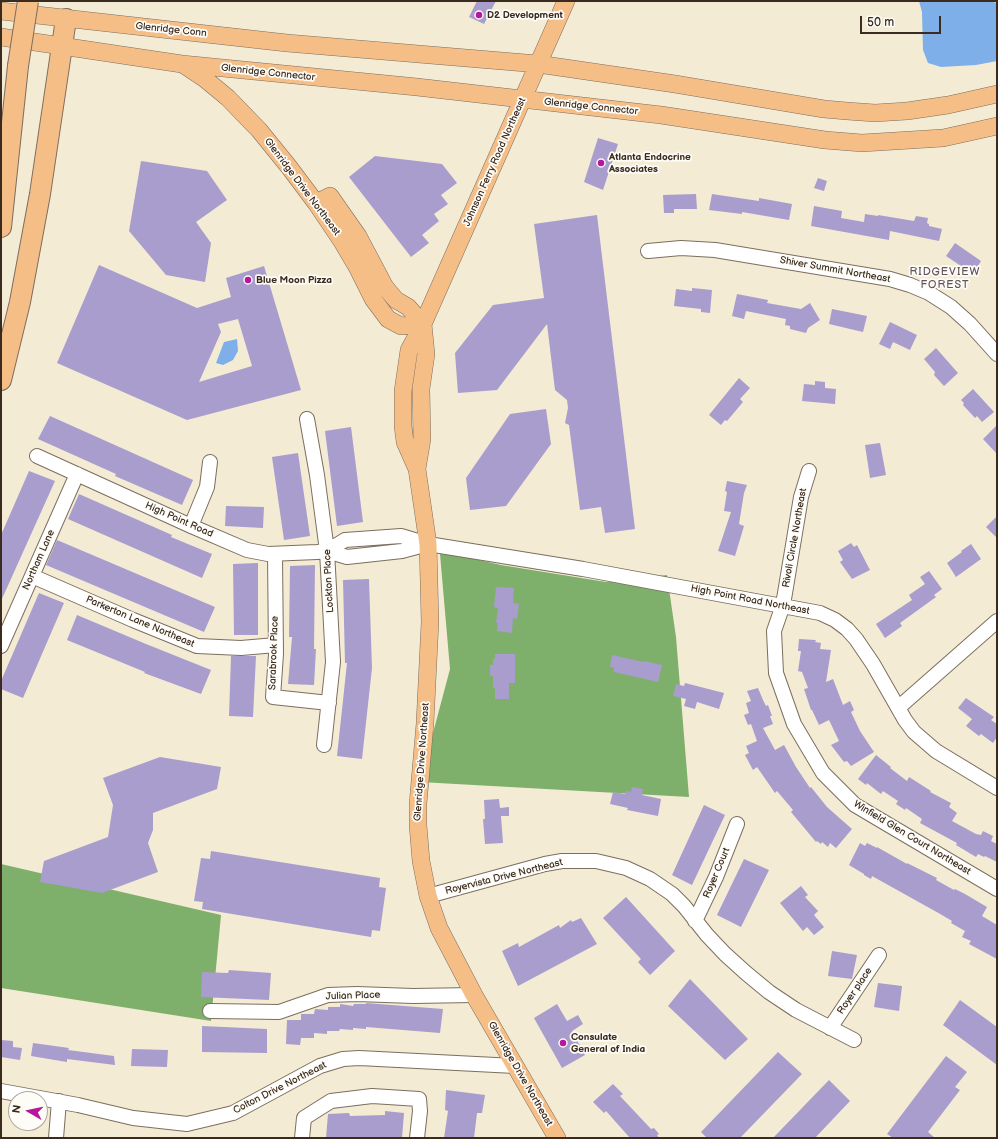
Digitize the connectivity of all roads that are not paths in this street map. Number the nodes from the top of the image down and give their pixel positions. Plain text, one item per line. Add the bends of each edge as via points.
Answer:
1 (28, 1) edge
2 (566, 1) edge
3 (1, 11) edge
4 (66, 19) junction
5 (1, 37) edge
6 (62, 46) junction
7 (182, 64) junction
8 (538, 64) junction
9 (997, 94) edge
10 (523, 99) junction
11 (997, 126) edge
12 (1, 227) edge
13 (648, 252) dead end
14 (423, 324) junction
15 (997, 354) edge
16 (1, 380) edge
17 (307, 418) dead end
18 (37, 456) dead end
19 (210, 462) dead end
20 (809, 471) dead end
21 (77, 474) junction
22 (191, 526) junction
23 (428, 544) junction
24 (328, 551) junction
25 (275, 554) junction
26 (32, 576) junction
27 (783, 605) junction
28 (997, 621) edge
29 (276, 645) junction
30 (1, 646) edge
31 (329, 702) junction
32 (898, 708) junction
33 (324, 745) dead end
34 (997, 788) edge
35 (737, 824) dead end
36 (997, 889) edge
37 (428, 896) junction
38 (696, 921) junction
39 (879, 955) dead end
40 (474, 995) junction
41 (210, 1011) dead end
42 (830, 1028) junction
43 (854, 1040) dead end
44 (515, 1066) junction
45 (1, 1091) edge
46 (59, 1101) junction
47 (56, 1138) edge
48 (302, 1138) edge
49 (417, 1138) edge
50 (557, 1138) edge

1 - 12 highway, bridge via 18,66
2 - 8 main road, Johnson Ferry Road Northeast
3 - 4 main road
4 - 6 highway
4 - 8 main road, Glenridge Conn via 287,43
5 - 6 main road, Glenridge Drive Northeast
6 - 7 main road, Glenridge Drive Northeast
6 - 16 highway via 40,194 20,302
7 - 10 main road, Glenridge Connector
7 - 14 main road, Glenridge Drive Northeast via 228,98 323,199 373,299 388,319 401,326
8 - 9 main road via 847,112 906,111
8 - 10 main road, Johnson Ferry Road Northeast
10 - 11 main road, Glenridge Connector via 862,143 943,138
10 - 14 main road, Johnson Ferry Road Northeast
13 - 15 street, Shiver Summit Northeast via 681,248 715,250 890,279 929,293 951,307
14 - 23 main road, Johnson Ferry Road Northeast via 409,350 402,410 405,442 417,469
17 - 24 street, Lockton Place
18 - 21 street, High Point Road
19 - 22 street via 207,487
20 - 27 street, Rivoli Circle Northeast via 801,497
21 - 22 street, High Point Road
21 - 26 street, Northam Lane
22 - 25 street, High Point Road via 247,550
23 - 24 street, High Point Road via 401,536 345,540
23 - 27 street, High Point Road Northeast
23 - 37 main road, Glenridge Drive Northeast via 429,656 418,825 421,861
24 - 25 street, High Point Road
24 - 31 street, Lockton Place via 332,662
25 - 29 street, Sarabrook Place
26 - 29 street, Parkerton Lane Northeast via 197,646 241,648
26 - 30 street, Northam Lane
27 - 32 street, High Point Road Northeast via 820,613 847,629 873,664
27 - 36 street, Winfield Glen Court Northeast via 774,631 776,673 794,724 823,773 855,805
28 - 32 street
29 - 31 street, Sarabrook Place via 273,697
31 - 33 street, Lockton Place
32 - 34 street, High Point Road Northeast via 914,732 936,751
35 - 38 street, Royer Court
37 - 38 street, Royervista Drive Northeast via 545,864 596,861 626,868 650,879 672,894
37 - 40 main road, Glenridge Drive Northeast via 438,928
38 - 42 street, Royervista Drive Northeast via 746,974 796,1010
39 - 42 street, Royer place
40 - 41 street, Julian Place via 328,995 279,1012
40 - 44 main road, Glenridge Drive Northeast
42 - 43 street, Royervista Drive Northeast
44 - 46 street, Colton Drive Northeast via 343,1059 320,1066 233,1113 187,1124 133,1118
44 - 50 main road, Glenridge Drive Northeast
45 - 46 street, Colton Drive Northeast
46 - 47 street
48 - 49 street via 304,1118 331,1101 372,1096 419,1099

